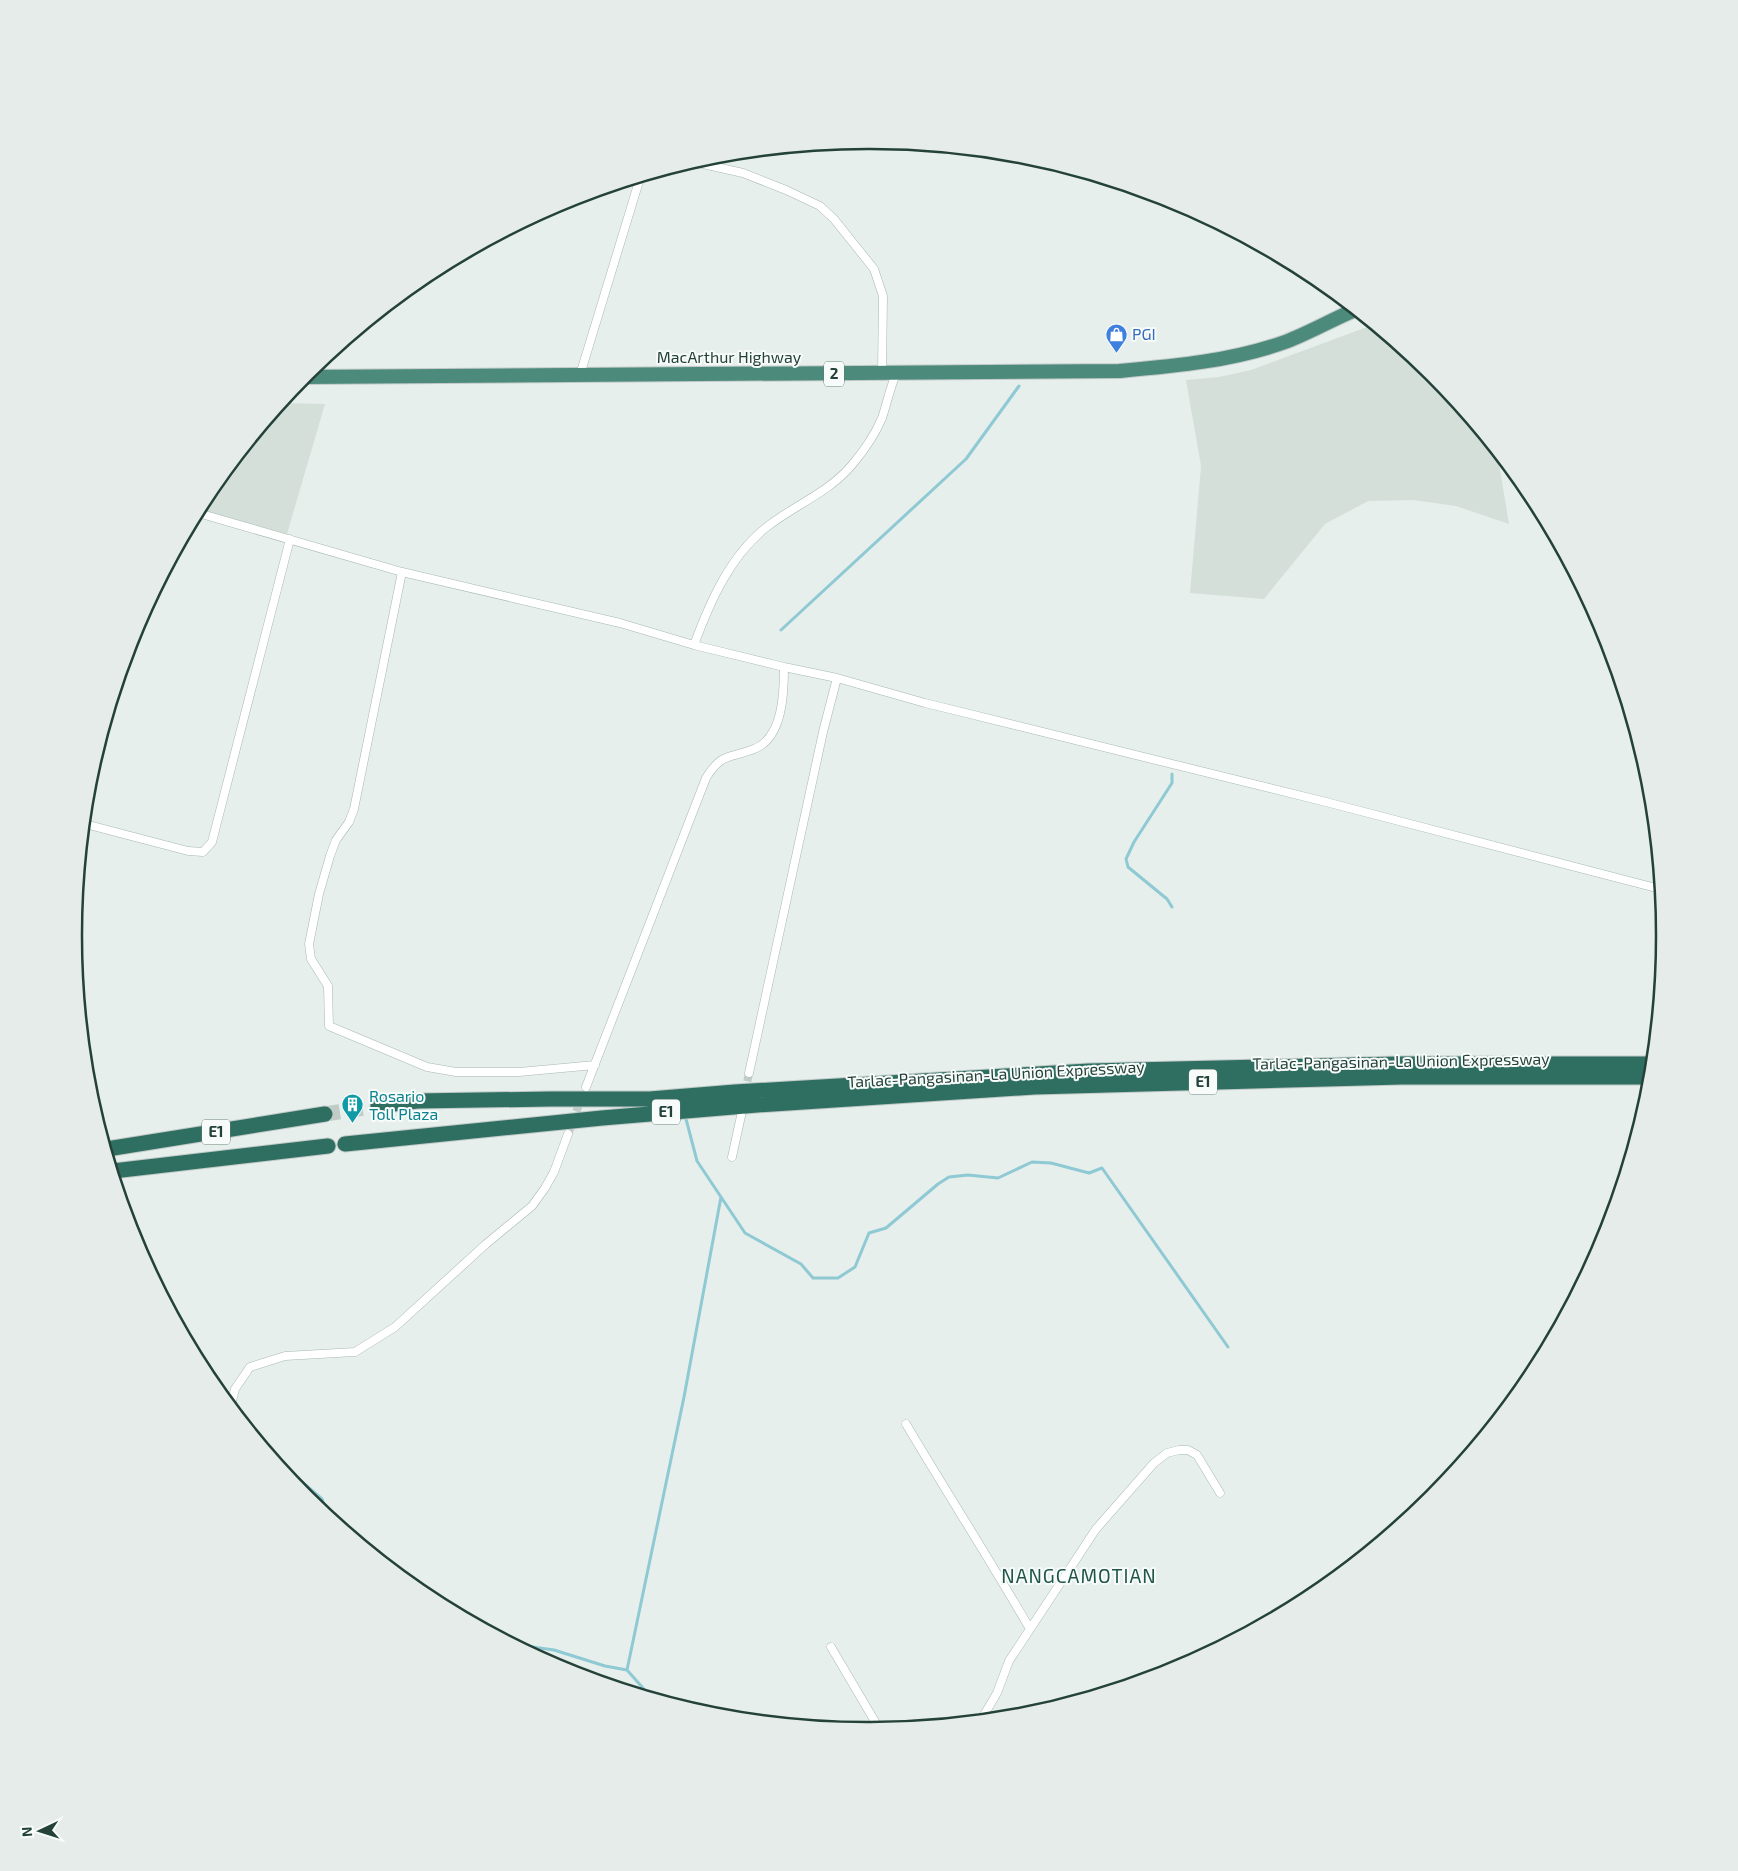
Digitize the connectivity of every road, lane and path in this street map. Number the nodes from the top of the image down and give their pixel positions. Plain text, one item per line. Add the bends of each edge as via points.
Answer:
1 (710, 165) edge
2 (638, 184) edge
3 (1349, 313) edge
4 (889, 374) junction
5 (580, 375) junction
6 (316, 376) edge
7 (205, 515) edge
8 (290, 539) junction
9 (402, 572) junction
10 (694, 645) junction
11 (784, 667) junction
12 (837, 678) junction
13 (90, 825) edge
14 (1654, 887) edge
15 (595, 1064) junction
16 (1644, 1064) edge
17 (749, 1073) tunnel mouth
18 (1642, 1077) edge
19 (586, 1087) dead end
20 (378, 1106) tunnel mouth
21 (325, 1114) tunnel mouth
22 (741, 1116) dead end
23 (568, 1134) tunnel mouth
24 (345, 1144) dead end
25 (328, 1146) dead end
26 (112, 1148) edge
27 (732, 1157) dead end
28 (119, 1170) edge
29 (233, 1398) edge
30 (906, 1424) dead end
31 (1220, 1494) dead end
32 (1030, 1629) junction
33 (832, 1647) dead end
34 (985, 1713) edge
35 (875, 1722) edge

1 - 4 street via 744,173 786,190 820,206 834,219 874,269 881,285
2 - 5 street
3 - 4 highway, MacArthur Highway / 2 via 1285,342 1226,358 1172,367 1119,372
4 - 5 highway, MacArthur Highway / 2
4 - 10 street via 882,418 869,442 831,485 767,526 752,541 720,586
5 - 6 highway, MacArthur Highway / 2
7 - 8 street
8 - 9 street
8 - 13 street via 212,842 203,852 188,851
9 - 10 street via 620,623
9 - 15 street via 354,808 330,856 309,944 311,959 328,986 329,1026 420,1064 446,1071 519,1072
10 - 11 street
11 - 12 street
11 - 15 street via 784,696 774,730 755,749 721,759 706,778
12 - 14 street
12 - 17 street
15 - 19 street
16 - 20 highway, Tarlac-Pangasinan-La Union Expressway / E1 via 1398,1064 1089,1071 650,1099 417,1101
18 - 24 highway, Tarlac-Pangasinan-La Union Expressway / E1 via 1400,1076 1034,1087 757,1105
21 - 26 highway, E1
22 - 27 street
23 - 29 street via 554,1172 532,1206 395,1327 355,1352 285,1356 250,1367
25 - 28 highway, E1
30 - 32 street
31 - 32 street via 1197,1455 1188,1450 1167,1453 1154,1463 1096,1529
32 - 34 street via 1008,1661 997,1693
33 - 35 street

